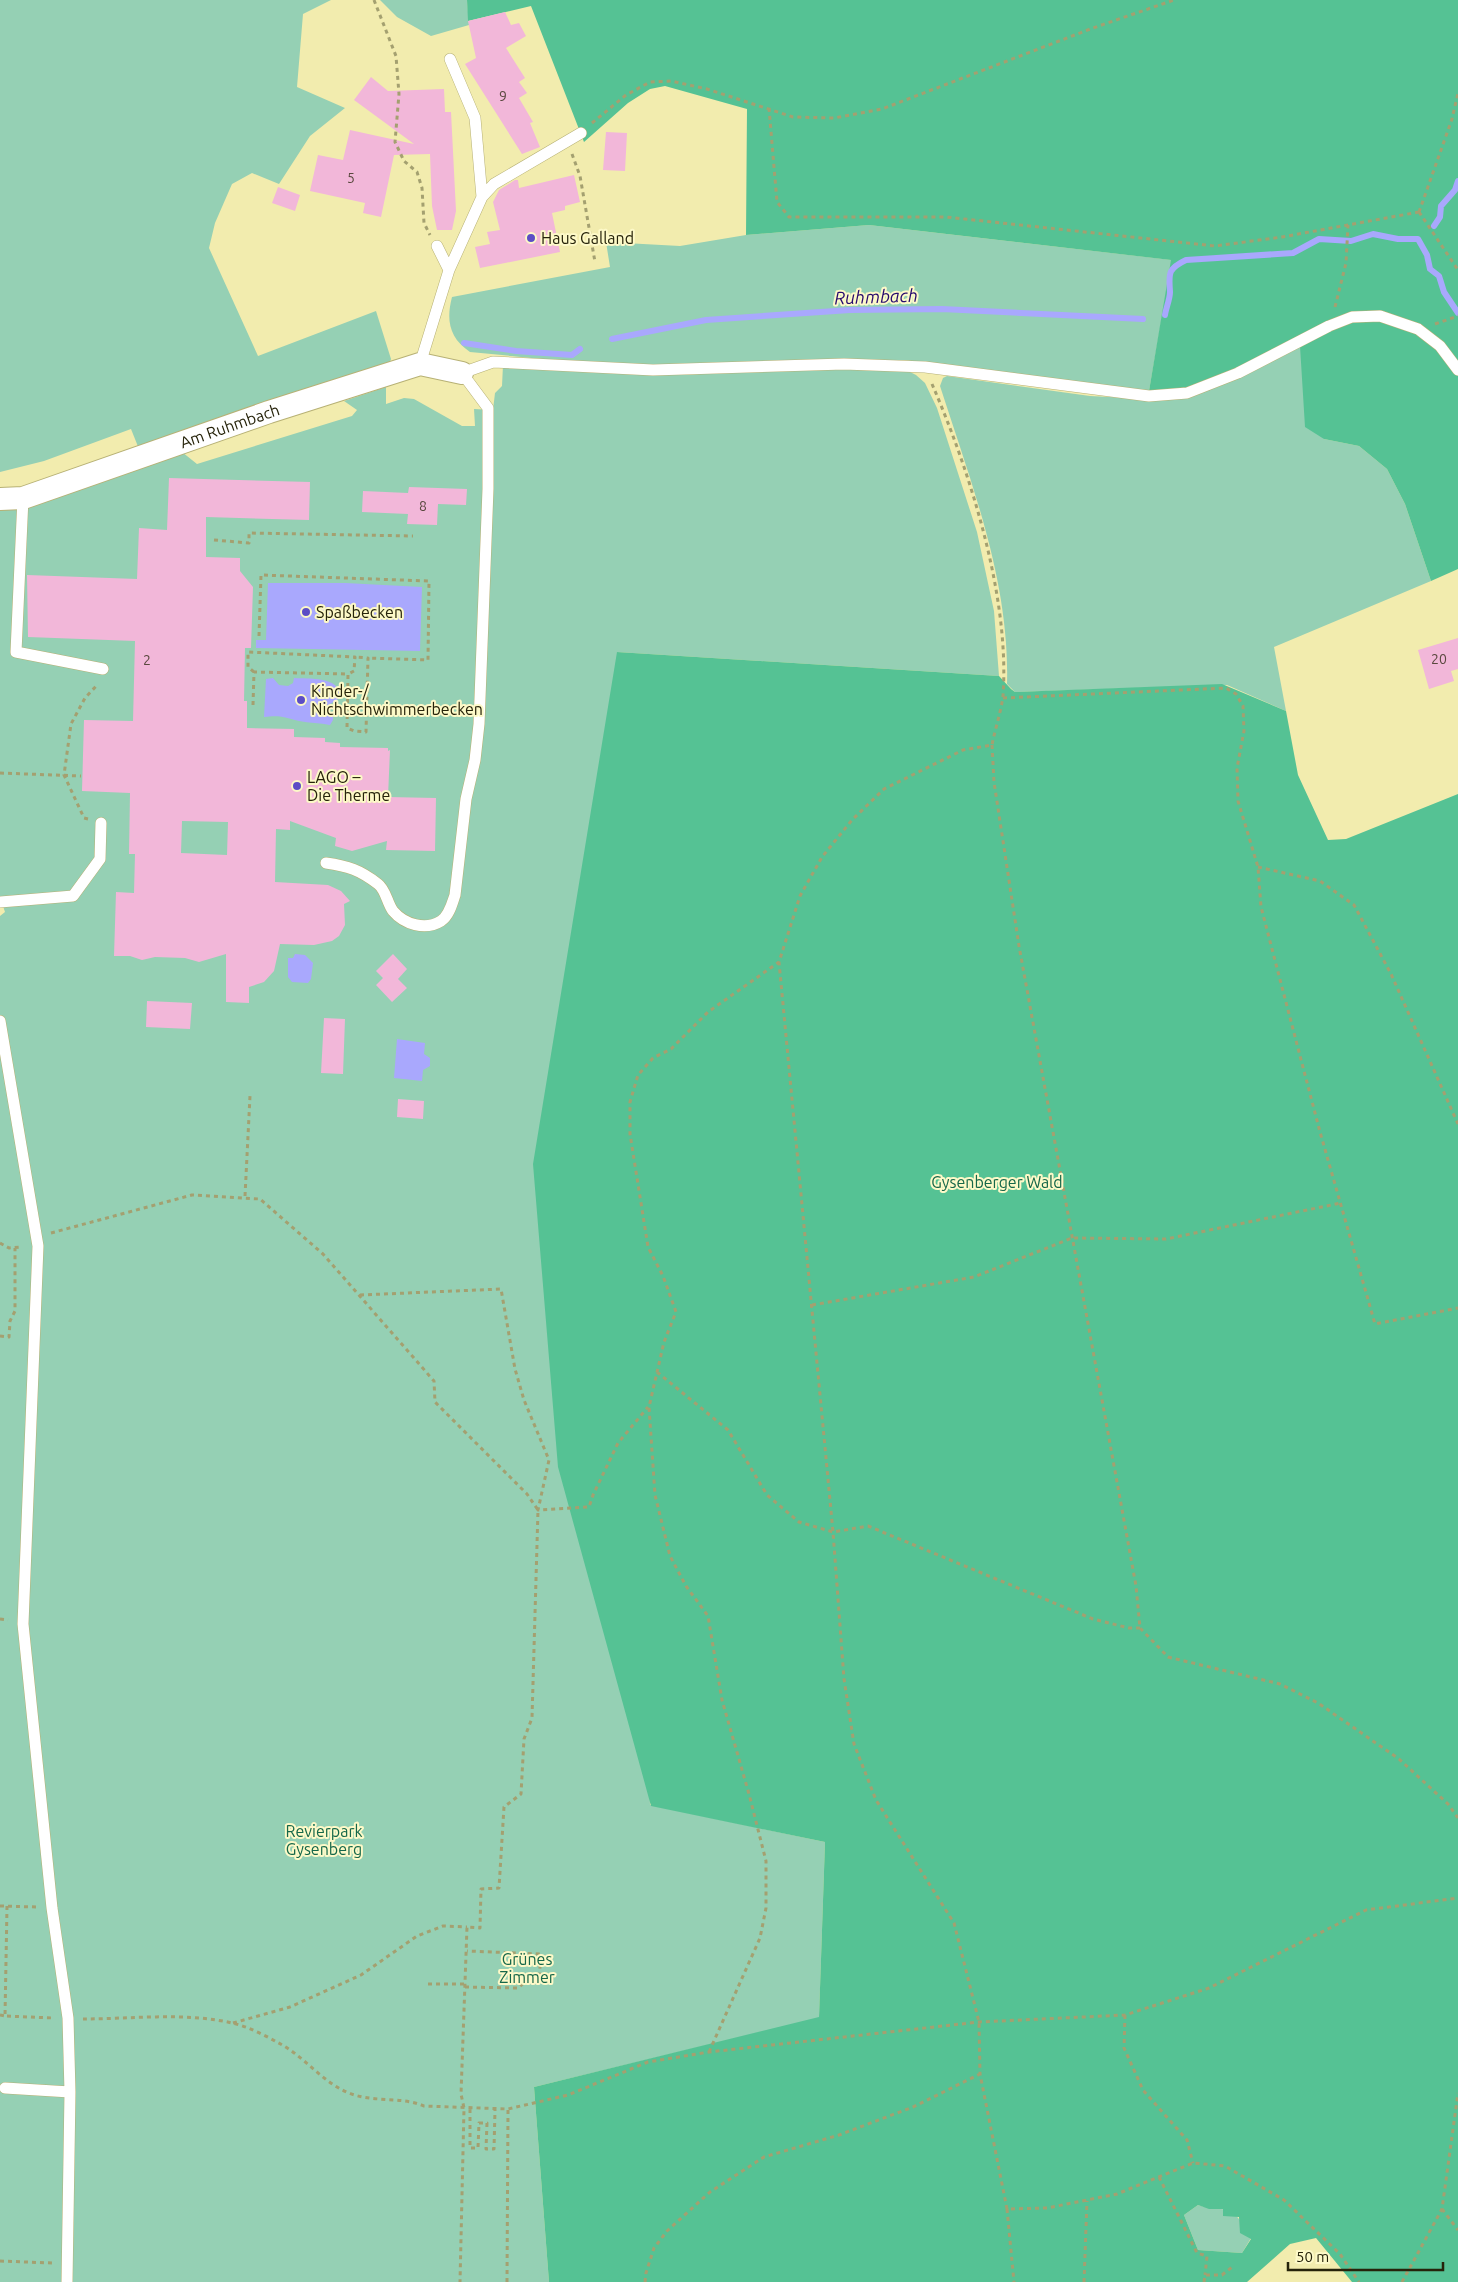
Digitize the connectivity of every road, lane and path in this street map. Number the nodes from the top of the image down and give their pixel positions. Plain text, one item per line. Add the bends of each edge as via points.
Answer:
1 (374, 0) edge
2 (1174, 0) edge
3 (450, 58) dead end
4 (1458, 93) edge
5 (769, 108) junction
6 (598, 118) dead end
7 (580, 133) dead end
8 (568, 142) junction
9 (482, 197) junction
10 (1419, 212) junction
11 (1348, 225) junction
12 (437, 246) joint
13 (596, 262) dead end
14 (449, 270) junction
15 (1458, 270) edge
16 (1458, 316) edge
17 (1441, 322) dead end
18 (1329, 326) junction
19 (420, 364) junction
20 (925, 368) junction
21 (1458, 370) edge
22 (462, 373) junction
23 (23, 498) junction
24 (0, 499) edge
25 (413, 536) dead end
26 (214, 540) dead end
27 (258, 636) dead end
28 (355, 656) junction
29 (368, 658) junction
30 (103, 669) joint
31 (254, 672) junction
32 (348, 674) junction
33 (1002, 698) junction
34 (253, 705) dead end
35 (992, 744) junction
36 (0, 773) edge
37 (64, 775) junction
38 (81, 776) dead end
39 (101, 823) joint
40 (326, 863) dead end
41 (1258, 868) junction
42 (0, 902) edge
43 (780, 962) junction
44 (0, 1021) edge
45 (250, 1096) dead end
46 (1458, 1124) edge
47 (245, 1196) junction
48 (1340, 1203) junction
49 (1072, 1238) junction
50 (37, 1242) junction
51 (0, 1243) edge
52 (15, 1248) junction
53 (360, 1295) junction
54 (812, 1304) junction
55 (1458, 1308) edge
56 (0, 1336) edge
57 (657, 1372) junction
58 (649, 1407) junction
59 (538, 1510) junction
60 (833, 1532) junction
61 (1140, 1628) junction
62 (1458, 1818) edge
63 (1458, 1898) edge
64 (0, 1906) edge
65 (7, 1906) junction
66 (52, 1908) junction
67 (467, 1927) junction
68 (467, 1951) junction
69 (428, 1984) dead end
70 (466, 1985) junction
71 (0, 2015) edge
72 (1125, 2015) junction
73 (5, 2016) junction
74 (68, 2018) junction
75 (979, 2022) junction
76 (232, 2023) junction
77 (709, 2052) junction
78 (980, 2074) junction
79 (5, 2088) dead end
80 (70, 2092) junction
81 (1458, 2093) edge
82 (464, 2108) junction
83 (470, 2109) junction
84 (508, 2109) junction
85 (495, 2110) junction
86 (1194, 2163) junction
87 (1159, 2177) junction
88 (1087, 2201) junction
89 (1007, 2209) junction
90 (1442, 2209) junction
91 (1458, 2230) edge
92 (0, 2261) edge
93 (68, 2264) junction
94 (1232, 2266) dead end
95 (1205, 2275) junction
96 (67, 2282) edge
97 (460, 2282) edge
98 (508, 2282) edge
99 (645, 2282) edge
100 (1014, 2282) edge
101 (1084, 2282) edge
102 (1204, 2282) edge
103 (1358, 2282) edge
104 (1402, 2282) edge

1 - 12 path via 396,56 399,94 396,142 404,162 417,172 422,188 424,223
2 - 5 path via 882,109 834,118 793,117
3 - 9 lane via 475,118
4 - 10 path
5 - 6 path via 671,81 650,82
5 - 11 path via 776,202 789,217 946,217 1215,246
7 - 8 lane
8 - 9 lane via 494,184
8 - 13 path via 580,176
9 - 14 lane
10 - 11 path
10 - 15 path
11 - 18 path via 1346,263
12 - 14 lane
14 - 19 lane
16 - 17 path
18 - 20 lane via 1238,373 1187,393 1139,396
18 - 21 lane via 1352,317 1380,316 1418,329 1440,346
19 - 22 street, Am Ruhmbach
19 - 23 street, Am Ruhmbach via 269,412
20 - 22 lane via 844,364 653,370 493,362
20 - 33 path via 946,417 985,535 998,604 1003,658
22 - 40 lane via 488,408 488,489 479,724 466,798 455,895 442,921 429,926 412,925 391,909 381,886 350,866
23 - 24 street, Am Ruhmbach
23 - 30 lane via 16,652
25 - 26 path via 249,533 249,543
27 - 29 path via 261,575 429,581 428,660
28 - 29 path
28 - 31 path via 248,652 248,667
28 - 32 path via 354,671
29 - 32 path via 366,732 347,728
30 - 37 path via 97,686 85,698 71,724
31 - 32 path
31 - 34 path
33 - 35 path
33 - 41 path via 1226,688 1236,694 1243,706 1244,731 1237,768 1238,801
35 - 43 path via 963,750 884,789 852,820 822,857 800,896
35 - 49 path via 994,782 1019,946
36 - 37 path
37 - 38 path
37 - 39 path via 84,818
39 - 42 lane via 100,860 73,896
41 - 46 path via 1320,881 1354,906 1391,974
41 - 48 path via 1261,907
43 - 54 path
43 - 57 path via 708,1012 671,1049 653,1058 638,1075 632,1093 630,1134 648,1247 676,1312
44 - 50 lane
45 - 47 path
47 - 50 path via 192,1195
47 - 53 path via 260,1199 267,1205 323,1254
48 - 49 path via 1166,1239
48 - 55 path via 1376,1324
49 - 54 path via 974,1277
49 - 61 path via 1136,1586
50 - 52 path
50 - 66 lane via 23,1624
51 - 52 path
52 - 56 path via 15,1311 10,1321 9,1337
53 - 59 path via 434,1381 435,1402 527,1494
53 - 59 path via 501,1289 515,1369 549,1460
54 - 60 path
57 - 58 path
57 - 60 path via 728,1430 767,1495 799,1522
58 - 59 path via 618,1443 589,1507
58 - 77 path via 655,1495 670,1556 686,1586 708,1616 722,1700 766,1861 766,1908 760,1938
59 - 67 path via 532,1718 524,1739 521,1794 504,1807 499,1888 481,1889 480,1928
60 - 61 path via 868,1526 1093,1619
60 - 75 path via 844,1679 854,1744 876,1800 954,1923
61 - 62 path via 1168,1657 1280,1684 1318,1703 1399,1759 1448,1804
63 - 72 path via 1366,1910 1210,1988
64 - 65 path
65 - 66 path
65 - 73 path
66 - 74 lane
67 - 68 path
67 - 76 path via 443,1926 417,1936 361,1975 290,2007
68 - 70 path
68 - 70 path via 541,1954 539,1980 526,1981 518,1988
69 - 70 path
70 - 82 path via 461,2094
71 - 73 path
72 - 75 path
72 - 86 path via 1124,2048 1128,2057 1144,2090 1187,2140
73 - 74 path
74 - 76 path via 174,2018
74 - 80 lane
75 - 77 path
75 - 78 path
76 - 82 path via 286,2047 334,2086 350,2094 368,2099 416,2102 424,2106
77 - 84 path via 648,2062 568,2095
78 - 89 path
78 - 99 path via 913,2107 839,2135 764,2157 710,2192 668,2231 654,2248
79 - 80 lane
80 - 93 lane
81 - 90 path
82 - 83 path
82 - 97 path
83 - 85 path
83 - 85 path via 470,2148 478,2148 479,2123 487,2123 486,2149 494,2149
84 - 85 path
84 - 98 path
86 - 87 path
86 - 103 path via 1225,2166 1284,2200 1340,2254
87 - 88 path via 1118,2194
87 - 95 path via 1197,2253 1207,2256
88 - 89 path via 1047,2208
88 - 101 path
89 - 100 path
90 - 91 path
90 - 104 path
92 - 93 path
93 - 96 lane
94 - 95 path via 1222,2275
95 - 102 path

